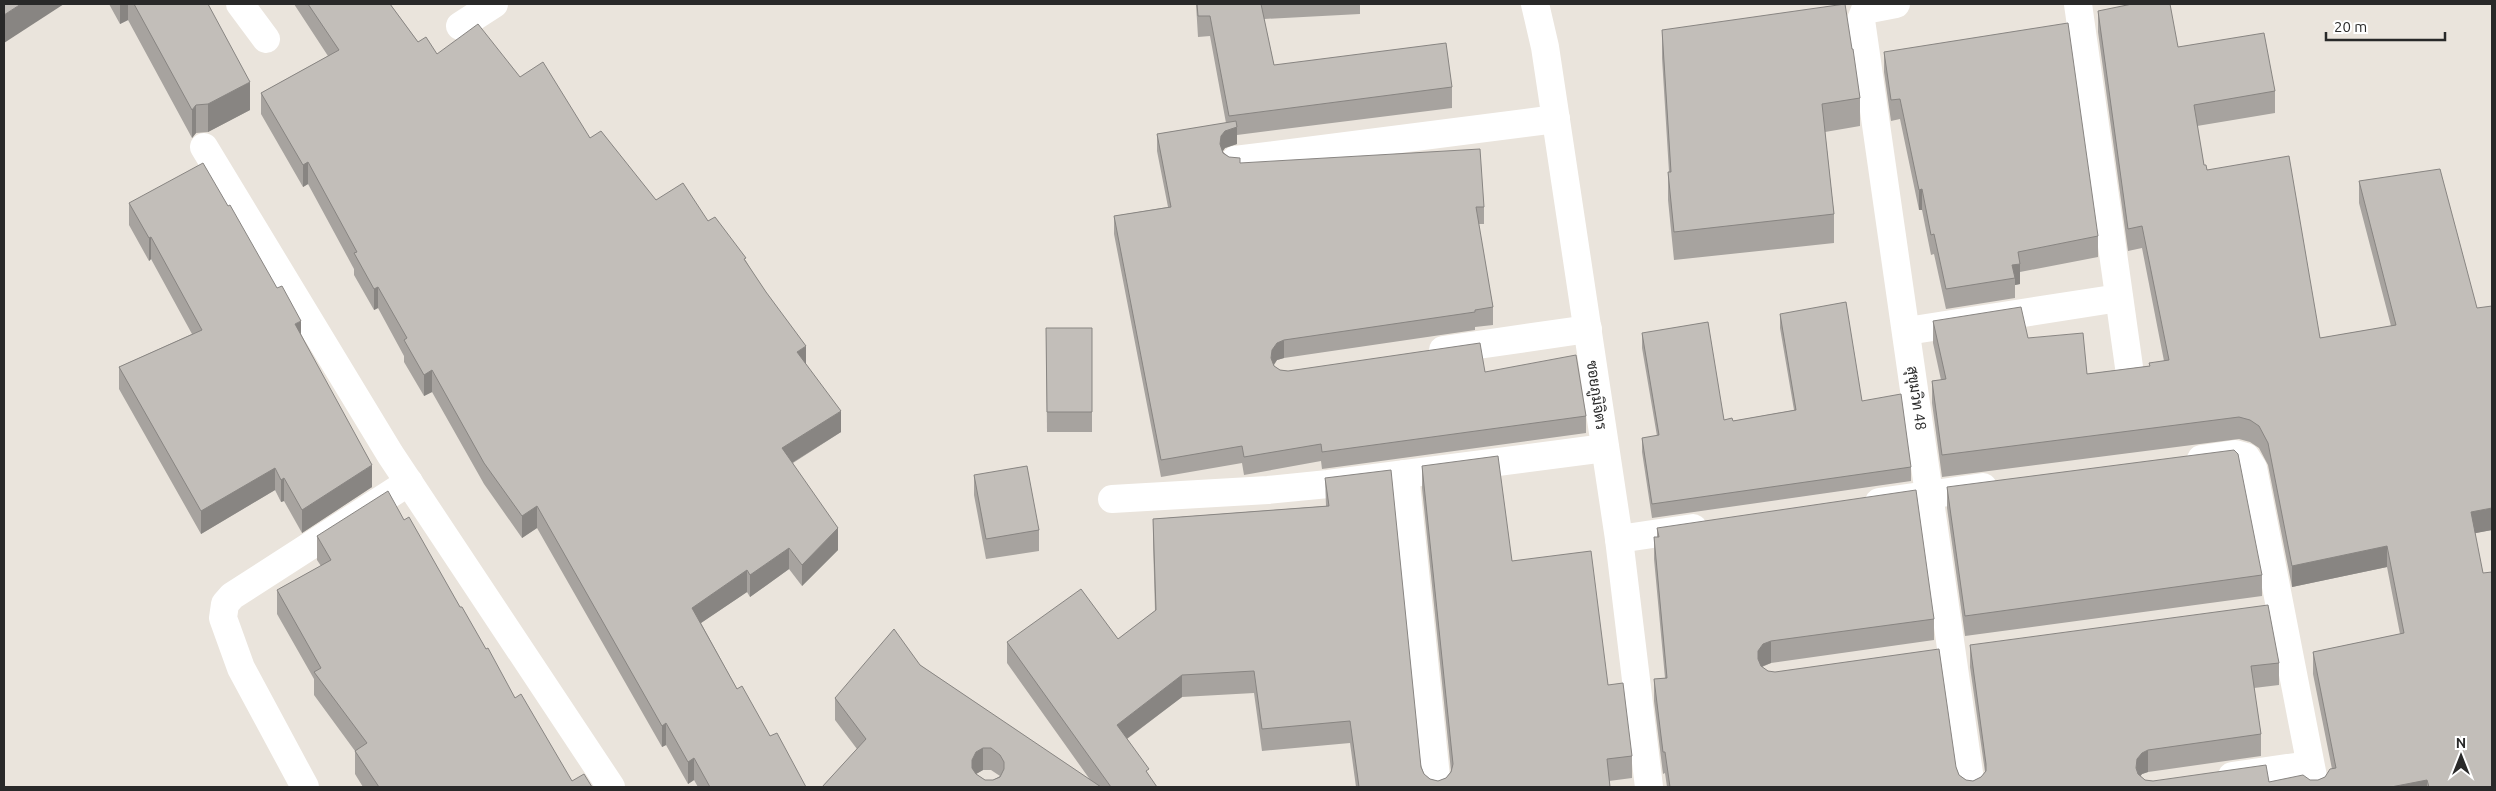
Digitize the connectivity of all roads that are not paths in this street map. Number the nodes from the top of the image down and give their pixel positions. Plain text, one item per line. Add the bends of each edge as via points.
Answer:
1 (240, 4) edge
2 (494, 4) edge
3 (1535, 4) edge
4 (1896, 4) edge
5 (2078, 4) edge
6 (460, 26) dead end
7 (266, 39) dead end
8 (1556, 119) junction
9 (204, 146) dead end
10 (1235, 160) edge
11 (2119, 298) junction
12 (1588, 329) junction
13 (1907, 331) junction
14 (1422, 353) edge
15 (2129, 367) edge
16 (1605, 448) junction
17 (2176, 462) edge
18 (1404, 474) junction
19 (409, 482) junction
20 (2009, 484) edge
21 (1931, 494) junction
22 (1112, 499) dead end
23 (1853, 506) edge
24 (1717, 525) edge
25 (1619, 539) junction
26 (2280, 609) junction
27 (2251, 613) edge
28 (1962, 653) junction
29 (1924, 658) edge
30 (2312, 776) edge
31 (2207, 780) edge
32 (305, 787) edge
33 (611, 787) edge
34 (1437, 787) edge
35 (1648, 787) edge
36 (1971, 787) edge

1 - 7 street
2 - 6 street
3 - 8 street, ซอยภูมิจิตร
4 - 13 street, สุขุมวิท 48 via 1865,10 1862,20
5 - 11 street
8 - 10 street
8 - 12 street, ซอยภูมิจิตร
9 - 19 street
11 - 13 street
11 - 15 street
12 - 14 street
12 - 16 street, ซอยภูมิจิตร
13 - 21 street, สุขุมวิท 48
16 - 18 street
16 - 25 street, ซอยภูมิจิตร
17 - 26 street via 2235,454 2246,458 2253,468
18 - 22 street via 1268,490
18 - 34 street
19 - 32 street via 224,604 223,618 241,668
19 - 33 street
20 - 21 street
21 - 23 street
21 - 28 street, สุขุมวิท 48
24 - 25 street
25 - 35 street, ซอยภูมิจิตร
26 - 27 street
26 - 30 street
28 - 29 street
28 - 36 street, สุขุมวิท 48
30 - 31 street

